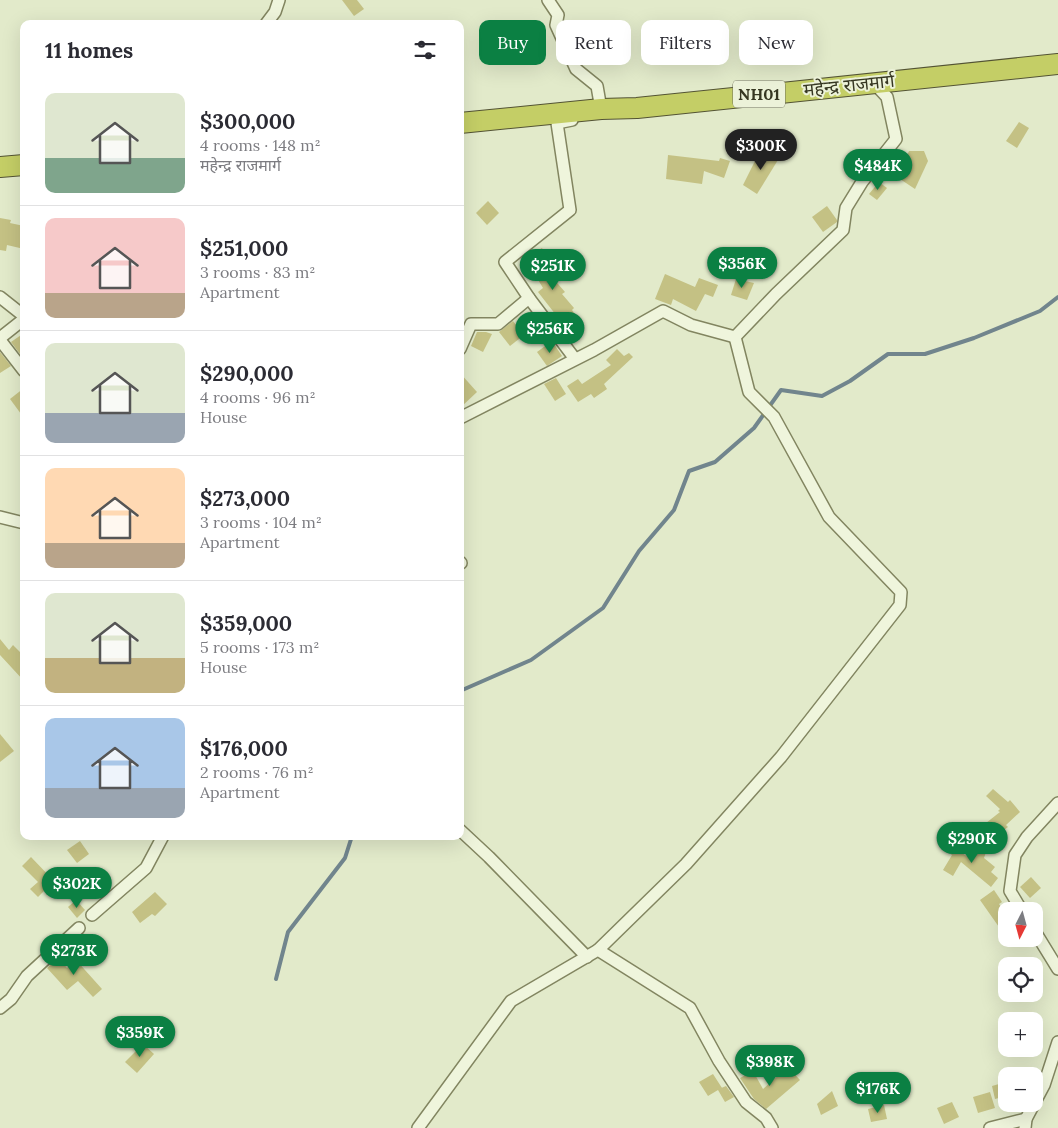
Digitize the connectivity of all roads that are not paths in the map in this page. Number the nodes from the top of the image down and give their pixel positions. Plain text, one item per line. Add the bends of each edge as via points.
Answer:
1 (280, 0) edge
2 (548, 0) edge
3 (269, 20) edge
4 (1058, 64) edge
5 (873, 82) junction
6 (637, 108) junction
7 (601, 109) junction
8 (464, 122) edge
9 (20, 165) edge
10 (0, 167) edge
11 (0, 297) edge
12 (529, 298) junction
13 (20, 314) edge
14 (20, 322) edge
15 (735, 337) junction
16 (0, 339) edge
17 (464, 340) edge
18 (575, 359) junction
19 (20, 365) edge
20 (464, 416) edge
21 (0, 517) edge
22 (20, 522) edge
23 (1058, 804) edge
24 (464, 834) edge
25 (161, 840) edge
26 (1017, 902) edge
27 (92, 915) dead end
28 (79, 928) dead end
29 (1043, 945) edge
30 (598, 950) junction
31 (588, 957) junction
32 (1058, 969) edge
33 (0, 1008) edge
34 (1058, 1042) edge
35 (1026, 1123) edge
36 (418, 1128) edge
37 (772, 1128) edge
38 (990, 1128) edge

1 - 3 street
2 - 7 street via 558,15 556,25 576,69 597,86
4 - 5 highway, महेन्द्र राजमार्ग / NH01
5 - 6 highway, महेन्द्र राजमार्ग / NH01
5 - 15 street via 888,97 896,139 846,208 843,230
6 - 7 highway, महेन्द्र राजमार्ग / NH01
6 - 12 street via 558,123 570,210 505,262
7 - 8 highway, महेन्द्र राजमार्ग / NH01
9 - 10 highway
11 - 13 street
12 - 17 street via 498,324 471,324
12 - 18 street
14 - 16 street
15 - 18 street via 691,325 663,310
15 - 30 street via 749,392 774,417 829,517 901,592 900,605 781,757 686,864
16 - 19 street
18 - 20 street
21 - 22 street
23 - 26 street via 1015,854 1010,891
24 - 31 street
25 - 27 street via 146,868
28 - 33 street via 26,976 12,999
29 - 32 street
30 - 31 street
30 - 37 street via 690,1008 746,1102 766,1118
31 - 36 street via 511,1002
34 - 35 street via 1044,1085
35 - 38 street

